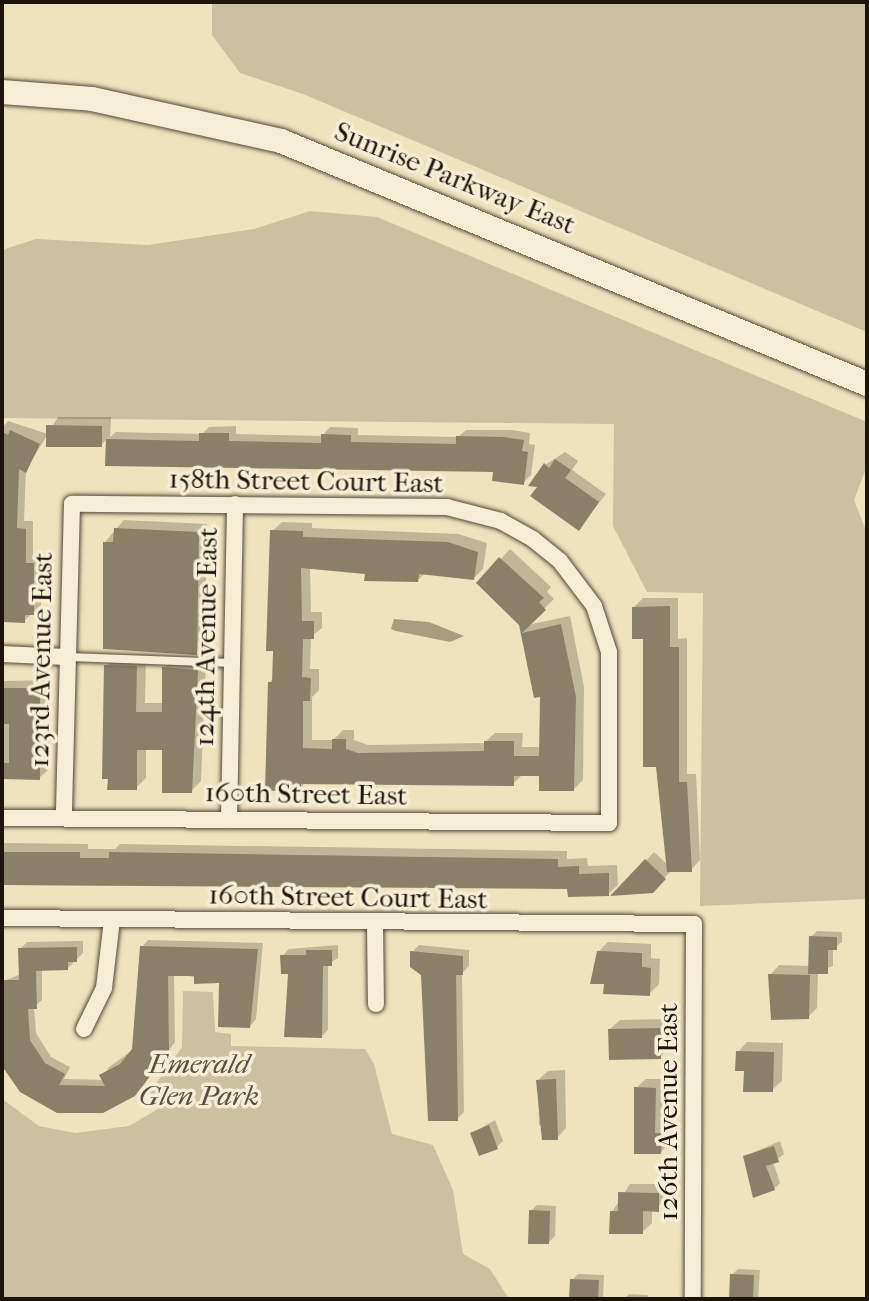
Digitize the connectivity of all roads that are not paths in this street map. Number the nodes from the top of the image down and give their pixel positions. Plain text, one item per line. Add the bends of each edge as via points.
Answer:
1 (2, 92) edge
2 (867, 384) edge
3 (72, 504) joint
4 (235, 504) junction
5 (2, 654) edge
6 (66, 657) junction
7 (232, 663) junction
8 (2, 818) edge
9 (64, 818) junction
10 (229, 820) junction
11 (609, 823) joint
12 (2, 918) edge
13 (112, 920) junction
14 (694, 924) joint
15 (375, 925) junction
16 (376, 1004) dead end
17 (84, 1029) dead end
18 (693, 1299) edge

1 - 2 street, Sunrise Parkway East via 92,99 281,141
3 - 4 street, 158th Street Court East
3 - 6 street, 123rd Avenue East
4 - 7 street, 124th Avenue East
4 - 11 street, 158th Street Court East via 447,507 501,521 533,539 580,583 609,652
5 - 6 street
6 - 7 lane
6 - 9 street, 123rd Avenue East
7 - 10 street, 124th Avenue East
8 - 9 street, 160th Street East
9 - 10 street, 160th Street East
10 - 11 street, 160th Street East
12 - 13 street, 160th Street Court East
13 - 15 street, 160th Street Court East
13 - 17 street via 104,988
14 - 15 street, 160th Street Court East
14 - 18 street, 126th Avenue East
15 - 16 street

